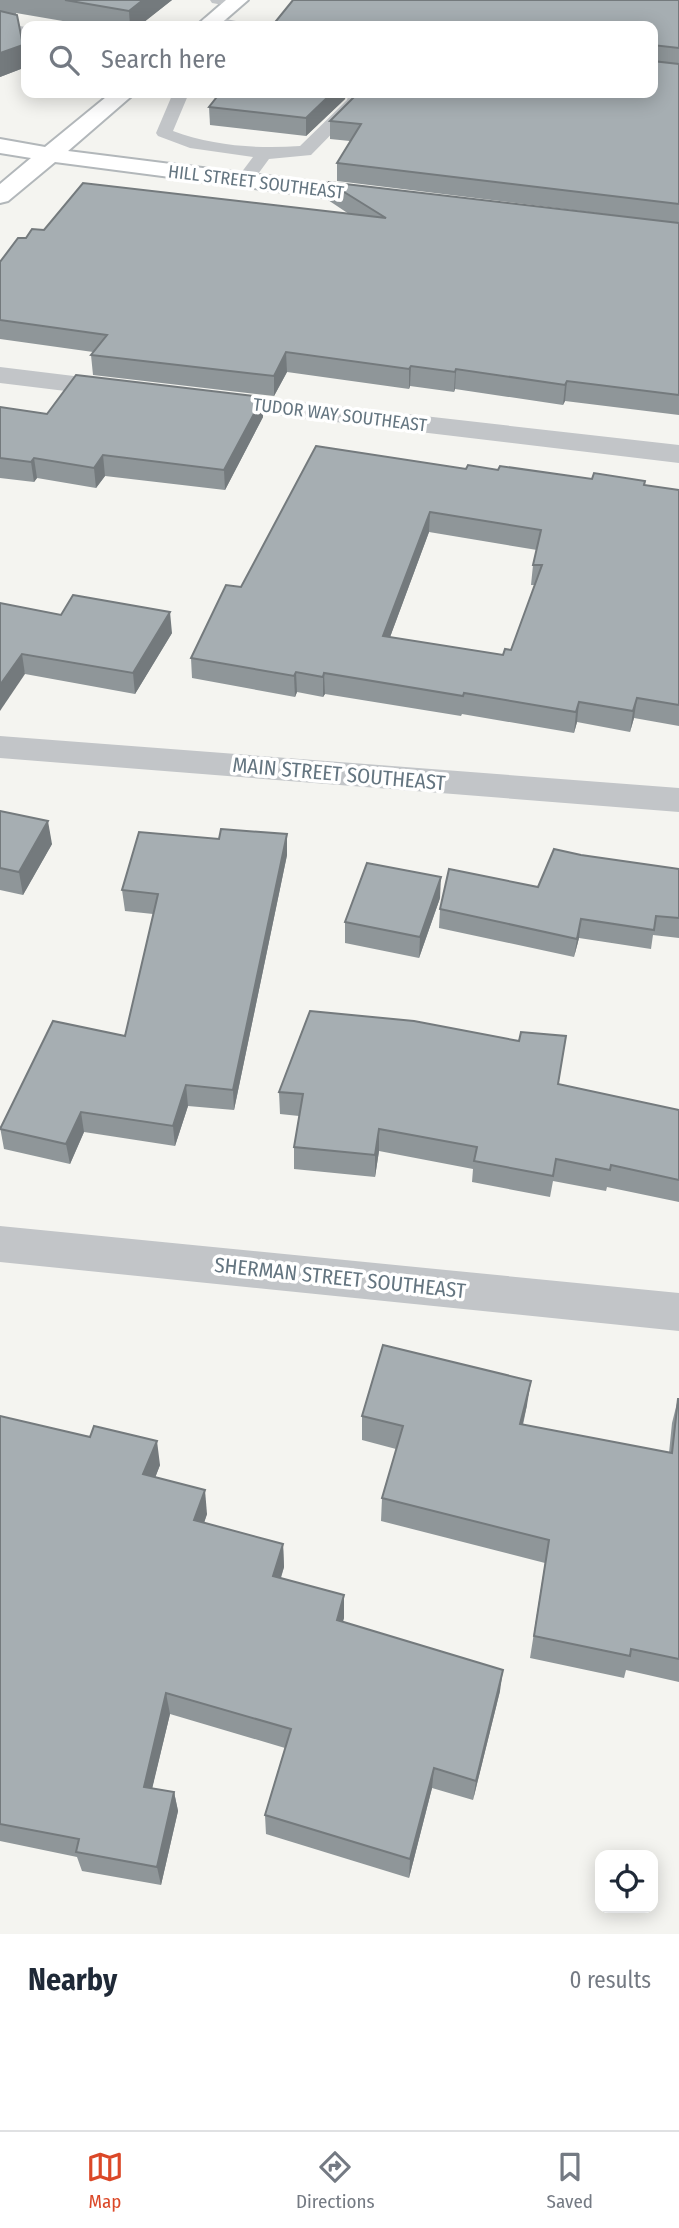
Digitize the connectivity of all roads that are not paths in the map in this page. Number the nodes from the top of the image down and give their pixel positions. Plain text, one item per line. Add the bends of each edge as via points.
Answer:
1 (230, 1) edge
2 (212, 21) edge
3 (0, 27) edge
4 (21, 31) edge
5 (118, 98) edge
6 (179, 98) edge
7 (355, 98) edge
8 (0, 146) edge
9 (264, 154) junction
10 (48, 155) junction
11 (244, 181) junction
12 (0, 196) edge
13 (407, 200) edge
14 (0, 375) edge
15 (152, 393) edge
16 (180, 396) edge
17 (679, 454) edge
18 (0, 747) edge
19 (679, 800) edge
20 (0, 1244) edge
21 (679, 1312) edge

1 - 2 street
3 - 4 lane
5 - 10 street
6 - 9 lane via 164,133 190,143
7 - 9 lane via 304,151
8 - 10 street, HILL STREET SOUTHEAST
9 - 11 lane
10 - 11 street, HILL STREET SOUTHEAST
10 - 12 street
11 - 13 street, HILL STREET SOUTHEAST
14 - 15 street
16 - 17 street, TUDOR WAY SOUTHEAST
18 - 19 street, MAIN STREET SOUTHEAST
20 - 21 street, SHERMAN STREET SOUTHEAST

